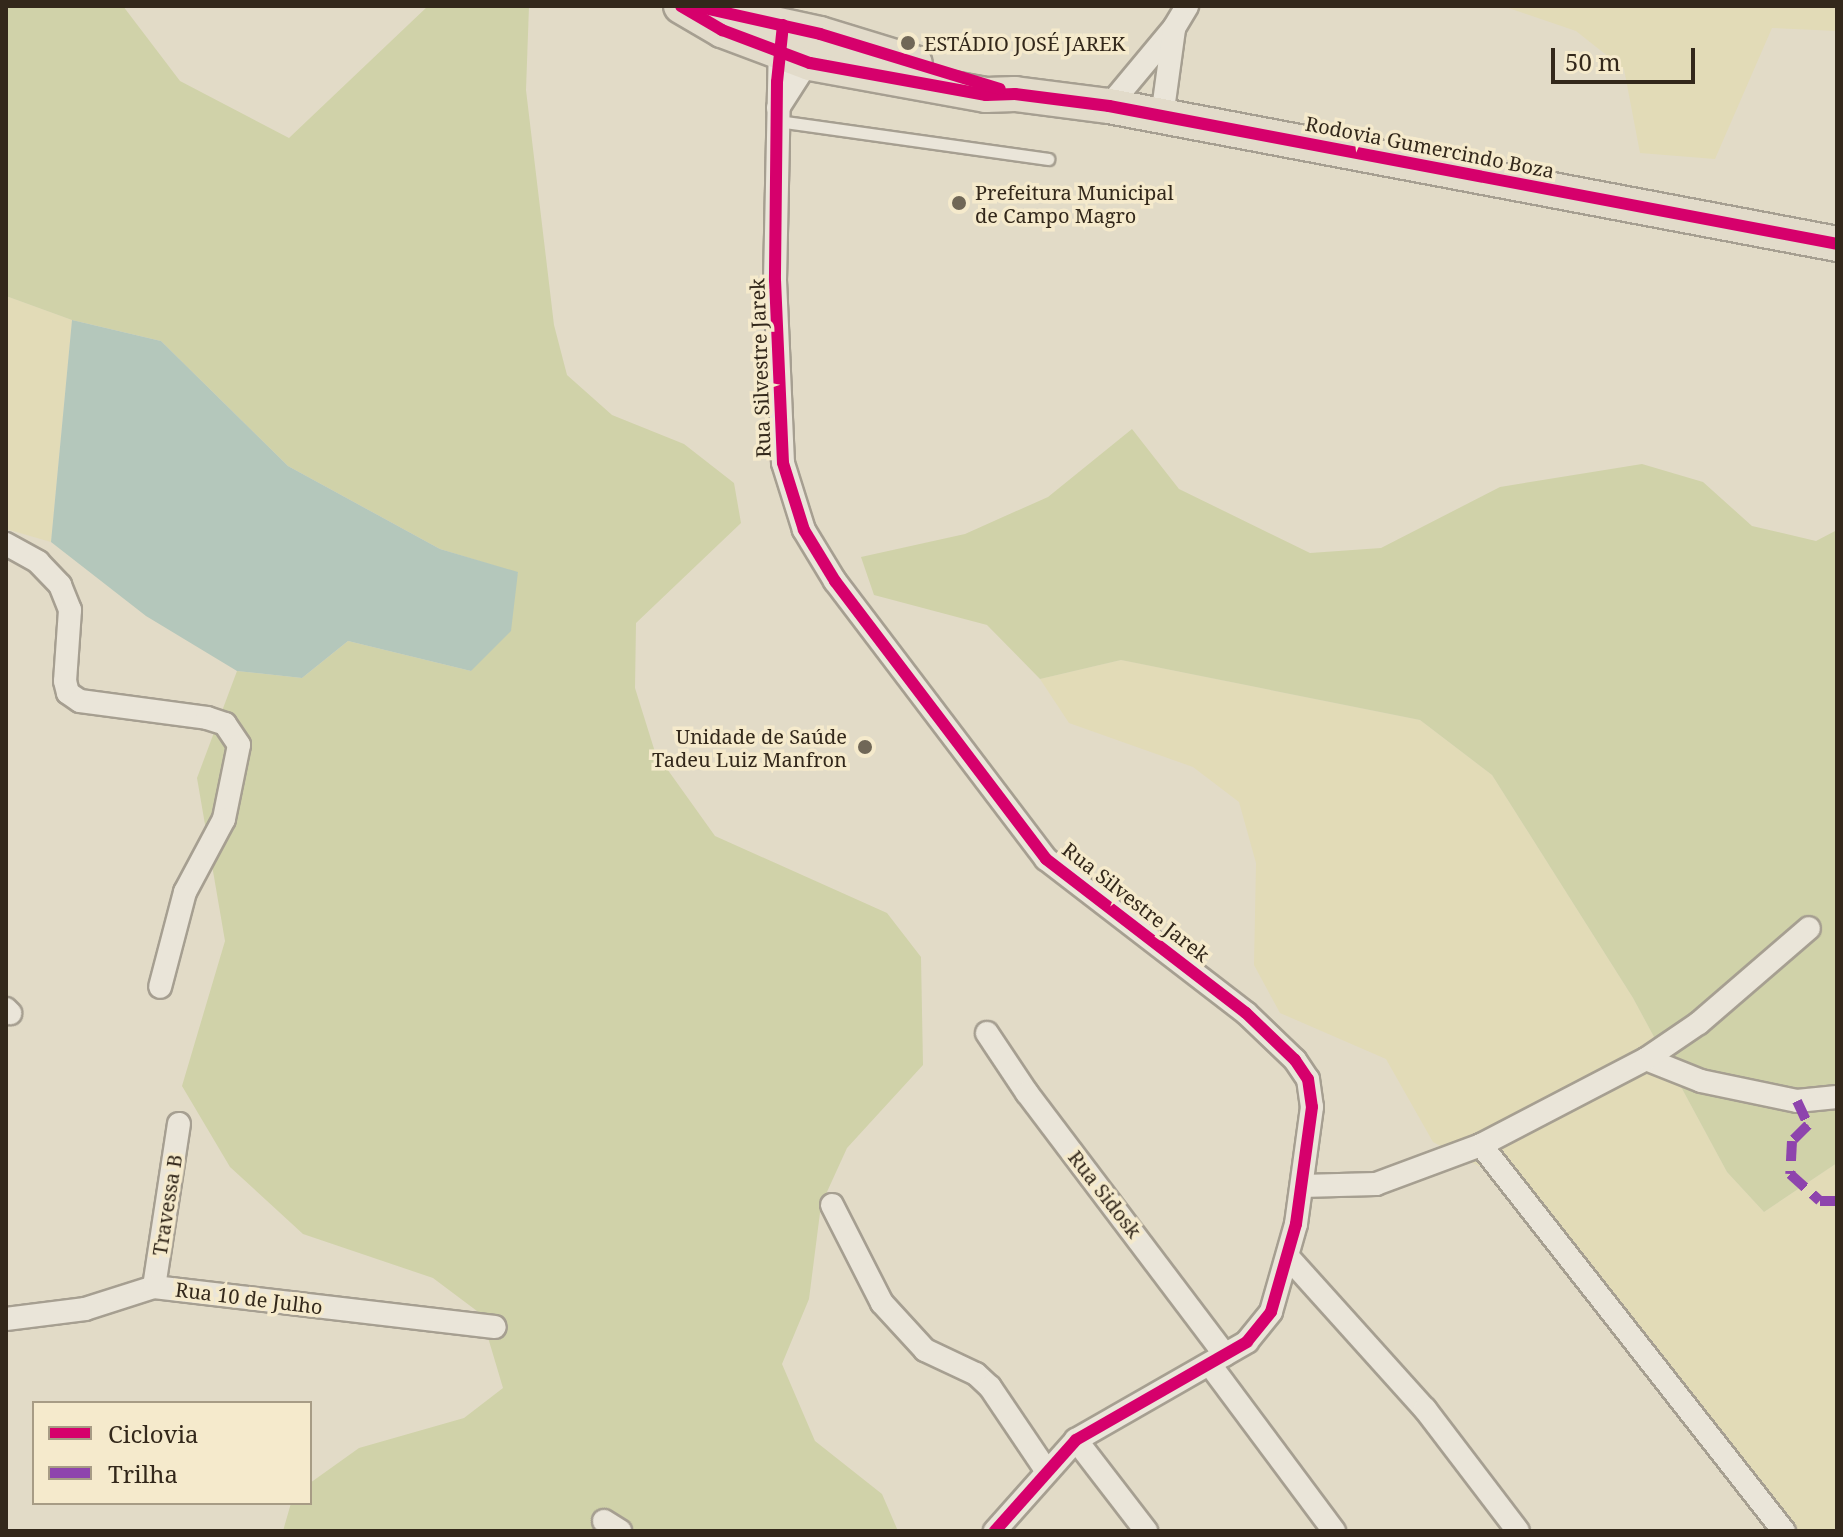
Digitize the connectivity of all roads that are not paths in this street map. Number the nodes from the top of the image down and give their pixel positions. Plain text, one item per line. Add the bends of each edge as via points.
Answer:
1 (681, 6) edge
2 (695, 6) edge
3 (1187, 6) edge
4 (1174, 28) junction
5 (798, 44) junction
6 (1109, 106) junction
7 (778, 114) junction
8 (1162, 117) junction
9 (1048, 159) dead end
10 (1837, 244) edge
11 (6, 544) edge
12 (1809, 928) dead end
13 (160, 987) dead end
14 (987, 1033) dead end
15 (1646, 1059) junction
16 (1837, 1097) edge
17 (179, 1124) dead end
18 (1481, 1145) junction
19 (1302, 1186) junction
20 (832, 1205) dead end
21 (1288, 1257) junction
22 (154, 1287) junction
23 (6, 1319) edge
24 (495, 1327) dead end
25 (1218, 1360) junction
26 (1076, 1440) junction
27 (1046, 1470) junction
28 (995, 1531) edge
29 (1146, 1531) edge
30 (1334, 1531) edge
31 (1518, 1531) edge
32 (1784, 1531) edge

1 - 5 main road, Rodovia Gumercindo Boza via 722,30
2 - 5 main road, Rodovia Gumercindo Boza
3 - 4 street
4 - 6 street
4 - 8 street
5 - 6 main road, Rodovia Gumercindo Boza via 957,91
5 - 7 street, Rua Silvestre Jarek
5 - 7 street
6 - 8 main road, Rodovia Gumercindo Boza
7 - 9 lane
7 - 19 street, Rua Silvestre Jarek via 775,280 783,463 804,530 835,581 1046,859 1246,1013 1295,1060 1308,1079 1312,1107
8 - 10 main road, Rodovia Gumercindo Boza
11 - 13 street via 38,562 65,597 70,610 68,693 80,701 207,718 225,724 239,745 224,819 185,892
12 - 15 street via 1699,1023
14 - 25 street, Rua Sidosk
15 - 16 street via 1701,1081 1797,1101
15 - 18 street
17 - 22 street, Travessa B
18 - 19 street via 1376,1184
18 - 32 street
19 - 21 street, Rua Silvestre Jarek
20 - 27 street via 882,1303 925,1350 976,1374 990,1387
21 - 25 street, Rua Silvestre Jarek via 1271,1312 1247,1342
21 - 31 street via 1425,1409
22 - 23 street, Rua 10 de Julho via 85,1309
22 - 24 street, Rua 10 de Julho
25 - 26 street, Rua Silvestre Jarek
25 - 30 street, Rua Sidosk
26 - 27 street, Rua Silvestre Jarek
26 - 29 street
27 - 28 street, Rua Silvestre Jarek

